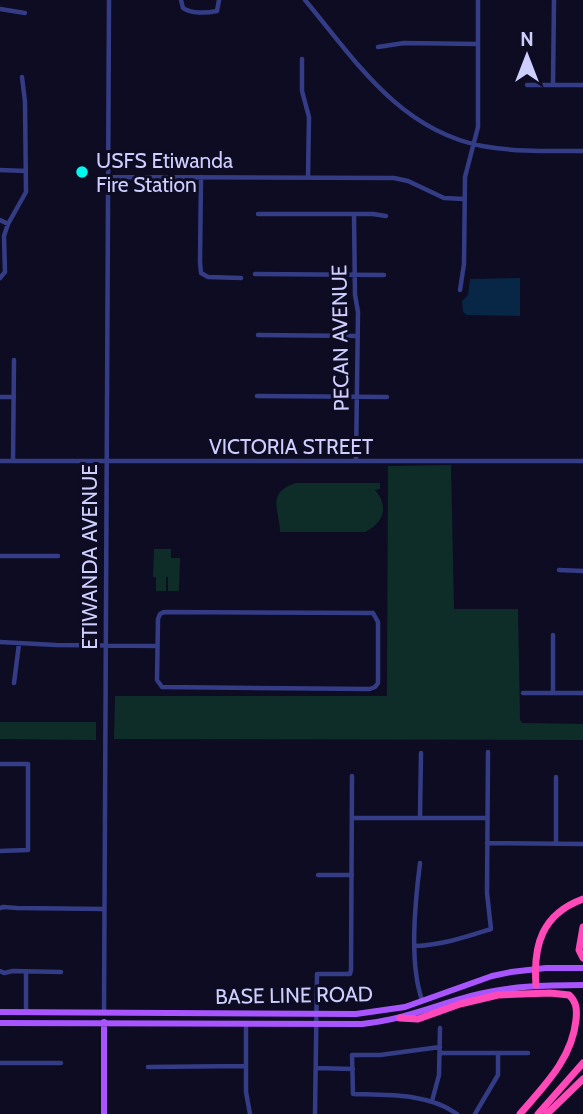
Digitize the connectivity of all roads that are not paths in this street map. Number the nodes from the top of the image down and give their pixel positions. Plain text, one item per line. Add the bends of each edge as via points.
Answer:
1 (109, 0) edge
2 (181, 0) edge
3 (219, 0) edge
4 (305, 0) edge
5 (478, 0) edge
6 (554, 0) edge
7 (0, 9) edge
8 (25, 13) dead end
9 (478, 44) junction
10 (378, 47) dead end
11 (302, 59) dead end
12 (22, 78) dead end
13 (527, 85) dead end
14 (553, 85) junction
15 (583, 85) edge
16 (473, 144) junction
17 (583, 151) edge
18 (0, 170) edge
19 (26, 171) junction
20 (108, 177) junction
21 (201, 177) junction
22 (308, 177) junction
23 (464, 199) junction
24 (258, 214) dead end
25 (354, 214) junction
26 (386, 216) dead end
27 (0, 220) edge
28 (8, 225) junction
29 (255, 274) dead end
30 (354, 275) junction
31 (384, 275) dead end
32 (1, 278) edge
33 (241, 278) dead end
34 (460, 290) dead end
35 (258, 335) dead end
36 (358, 336) junction
37 (14, 360) dead end
38 (257, 396) dead end
39 (0, 397) edge
40 (14, 397) junction
41 (357, 397) junction
42 (387, 397) dead end
43 (0, 461) edge
44 (13, 461) junction
45 (107, 461) junction
46 (356, 461) junction
47 (583, 461) edge
48 (0, 556) edge
49 (58, 556) dead end
50 (559, 570) dead end
51 (583, 571) edge
52 (553, 635) dead end
53 (0, 642) edge
54 (19, 644) junction
55 (106, 645) junction
56 (157, 646) junction
57 (14, 683) dead end
58 (583, 693) edge
59 (523, 694) dead end
60 (553, 694) junction
61 (488, 752) dead end
62 (421, 754) dead end
63 (0, 764) edge
64 (352, 776) dead end
65 (556, 778) dead end
66 (421, 817) junction
67 (487, 817) junction
68 (352, 818) junction
69 (487, 843) junction
70 (556, 844) junction
71 (583, 844) edge
72 (0, 851) edge
73 (420, 863) dead end
74 (318, 875) dead end
75 (352, 875) junction
76 (583, 899) edge
77 (0, 908) edge
78 (104, 909) junction
79 (583, 927) edge
80 (415, 946) junction
81 (583, 958) edge
82 (535, 968) junction
83 (583, 968) edge
84 (0, 971) edge
85 (26, 971) junction
86 (61, 972) dead end
87 (536, 985) junction
88 (583, 985) edge
89 (423, 1001) junction
90 (0, 1012) edge
91 (26, 1012) junction
92 (104, 1013) junction
93 (317, 1015) junction
94 (400, 1018) junction
95 (0, 1023) edge
96 (104, 1024) junction
97 (246, 1024) junction
98 (317, 1024) junction
99 (440, 1028) dead end
100 (440, 1050) junction
101 (498, 1053) junction
102 (528, 1053) dead end
103 (0, 1063) edge
104 (61, 1063) dead end
105 (583, 1063) edge
106 (246, 1066) junction
107 (149, 1067) dead end
108 (316, 1068) junction
109 (353, 1069) junction
110 (583, 1079) edge
111 (432, 1101) junction
112 (104, 1114) edge
113 (250, 1114) edge
114 (315, 1114) edge
115 (457, 1114) edge
116 (475, 1114) edge
117 (520, 1114) edge
118 (538, 1114) edge
119 (547, 1114) edge

1 - 20 street, ETIWANDA AVENUE
2 - 3 street via 187,12 211,12 217,10
4 - 16 street via 392,101 431,127
5 - 9 street
6 - 14 street
7 - 8 street
9 - 10 street
9 - 16 street via 478,127
11 - 22 street via 302,91 309,117
12 - 19 street
13 - 14 street
14 - 15 street
16 - 17 street via 522,151
16 - 23 street
18 - 19 street
19 - 28 street via 26,192
20 - 21 street
20 - 45 street, ETIWANDA AVENUE
21 - 22 street
21 - 33 street via 201,273
22 - 23 street via 394,177 444,198
23 - 34 street
24 - 25 street
25 - 26 street
25 - 30 street, PECAN AVENUE
27 - 28 street
28 - 32 street
29 - 30 street
30 - 31 street
30 - 36 street, PECAN AVENUE
35 - 36 street
36 - 41 street, PECAN AVENUE
37 - 40 street
38 - 41 street
39 - 40 street
40 - 44 street
41 - 42 street
41 - 46 street, PECAN AVENUE
43 - 44 street, VICTORIA STREET
44 - 45 street, VICTORIA STREET
45 - 46 street, VICTORIA STREET
45 - 55 street, ETIWANDA AVENUE
46 - 47 street, VICTORIA STREET
48 - 49 street
50 - 51 street
52 - 60 street
53 - 54 street
54 - 55 street
54 - 57 street
55 - 56 street
55 - 78 street, ETIWANDA AVENUE
56 - 56 street via 160,687 370,689 378,682 378,622 373,613 164,612 158,619
58 - 60 street
59 - 60 street
61 - 67 street
62 - 66 street
63 - 72 street via 28,764 28,850
64 - 68 street
65 - 70 street
66 - 67 street
66 - 68 street
67 - 69 street
68 - 75 street
69 - 70 street
69 - 80 street via 491,929
70 - 71 street
73 - 80 street
74 - 75 street
75 - 93 street via 350,974 317,974
76 - 82 highway via 561,910 547,925
77 - 78 street
78 - 92 street, ETIWANDA AVENUE
79 - 81 highway via 579,950
80 - 89 street
82 - 83 main road, BASE LINE ROAD
82 - 87 highway
82 - 89 main road, BASE LINE ROAD via 492,976
84 - 85 street
85 - 86 street
85 - 91 street
87 - 88 main road, BASE LINE ROAD
87 - 94 main road, BASE LINE ROAD via 484,993
89 - 93 main road, BASE LINE ROAD via 374,1013
90 - 91 main road, BASE LINE ROAD
91 - 92 main road, BASE LINE ROAD
92 - 93 main road, BASE LINE ROAD
92 - 96 main road, ETIWANDA AVENUE
93 - 98 street
94 - 98 main road, BASE LINE ROAD
94 - 117 highway via 418,1019 498,995 569,995 576,1010 570,1046 557,1070
95 - 96 main road, BASE LINE ROAD
96 - 97 main road, BASE LINE ROAD
96 - 112 main road, ETIWANDA AVENUE
97 - 98 main road, BASE LINE ROAD
97 - 106 street
98 - 108 street
99 - 100 street
100 - 101 street
100 - 109 street via 352,1055
100 - 111 street
101 - 102 street
101 - 116 street via 498,1075
103 - 104 street
105 - 118 highway
106 - 107 street
106 - 113 street
108 - 109 street
108 - 114 street
109 - 111 street via 352,1094
110 - 119 highway
111 - 115 street

